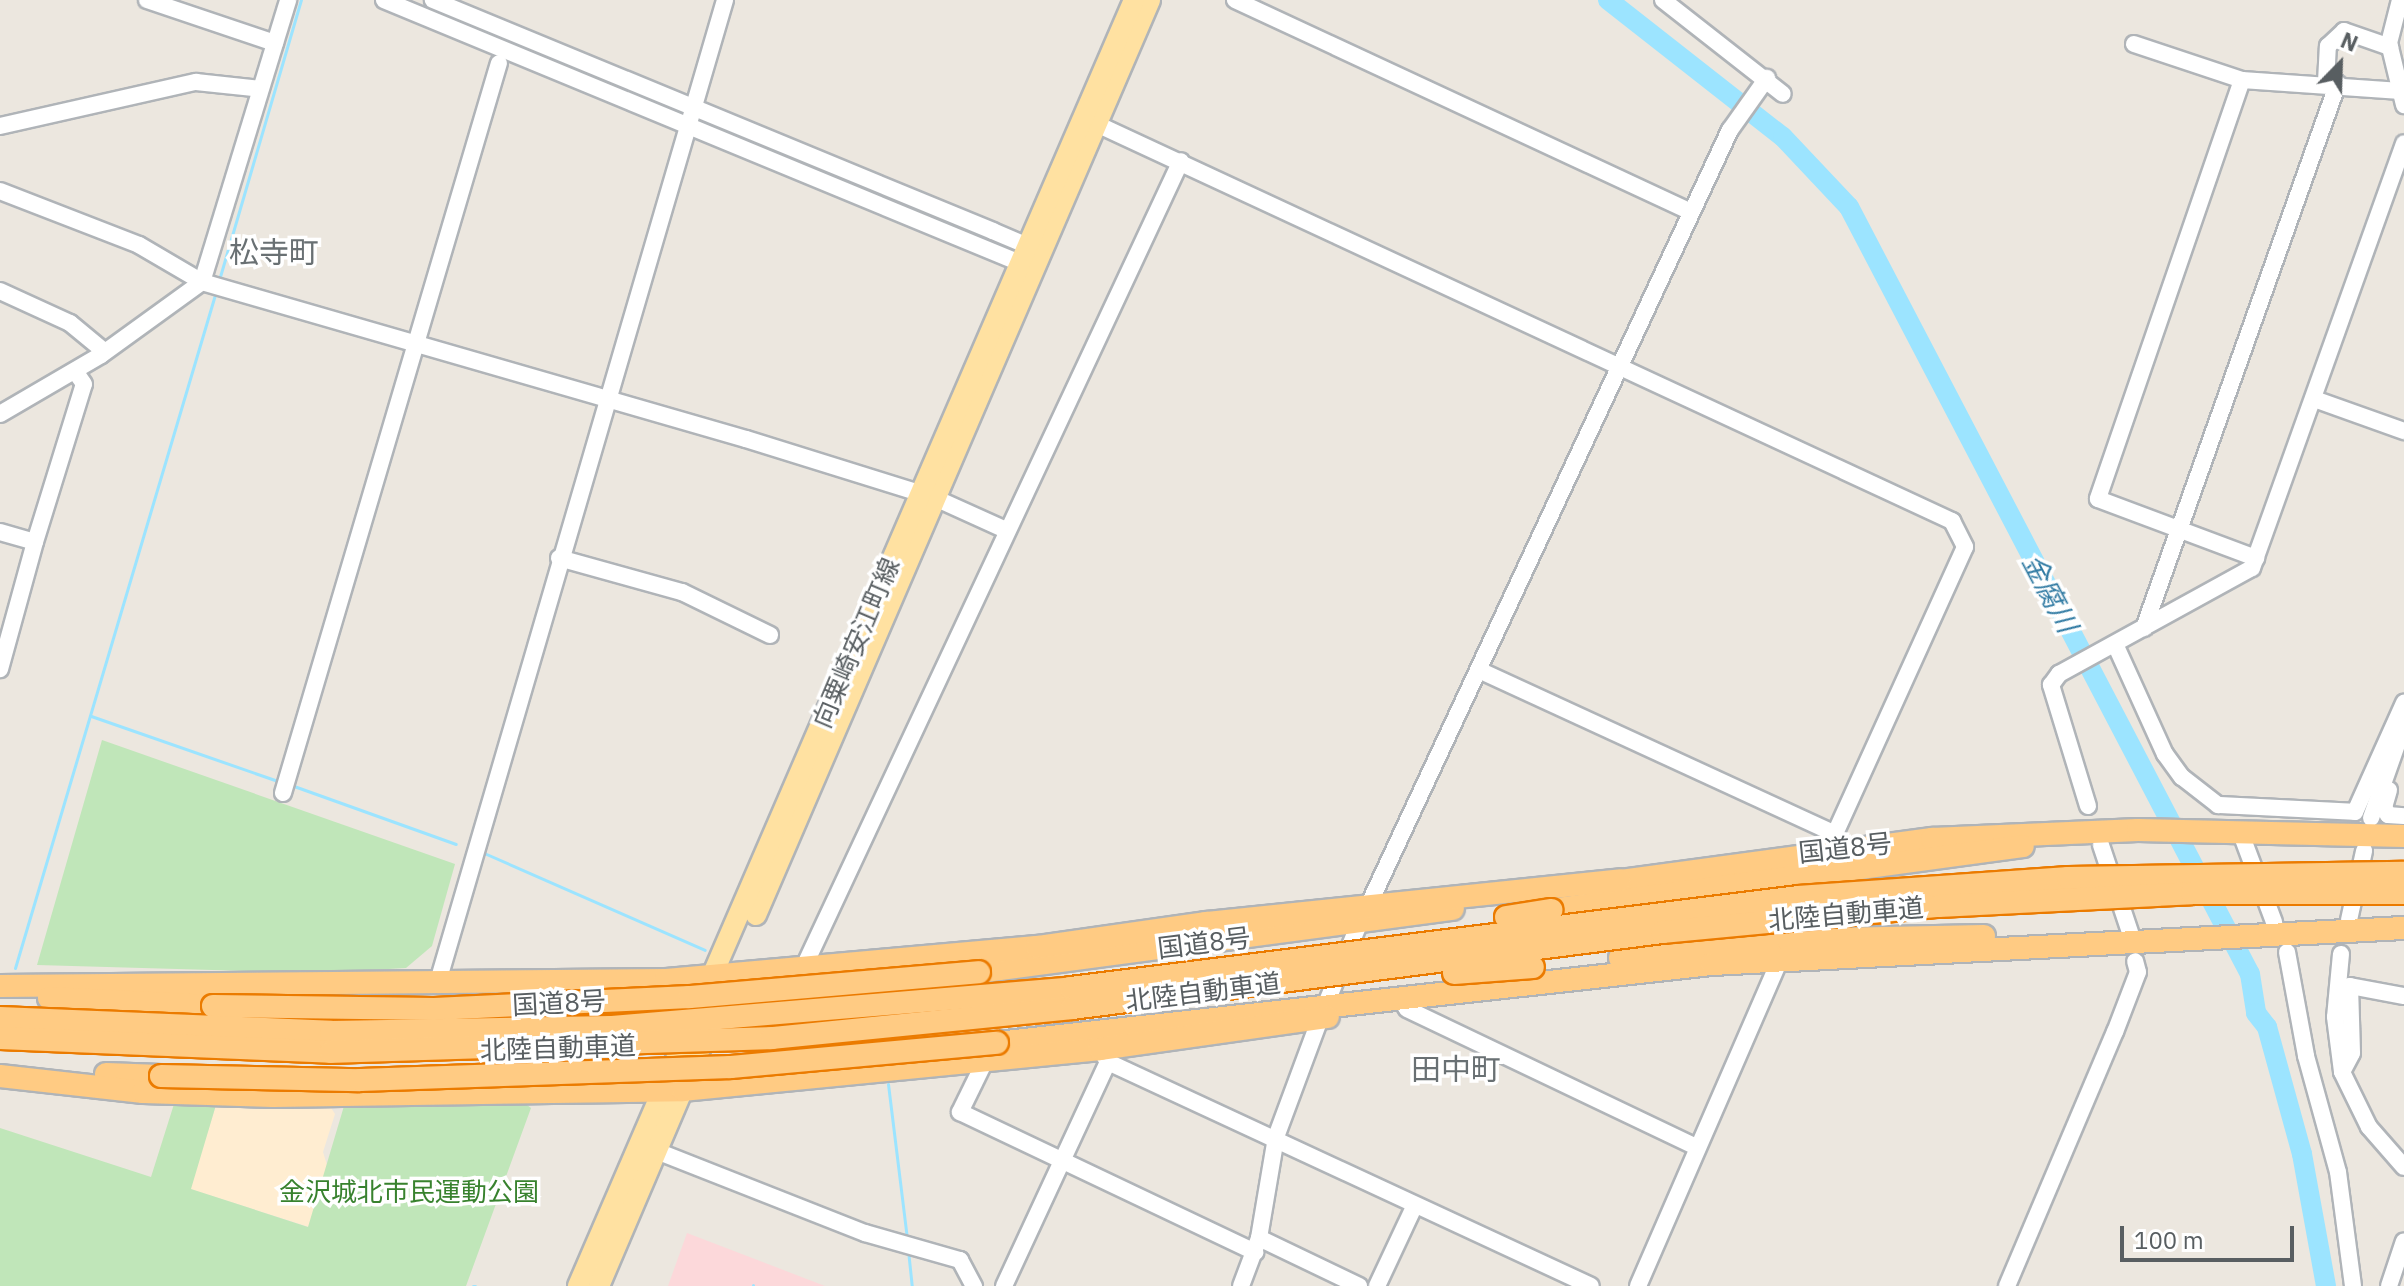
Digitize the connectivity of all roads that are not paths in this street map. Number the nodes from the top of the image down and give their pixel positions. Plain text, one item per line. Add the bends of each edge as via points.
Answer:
1 (147, 0) edge
2 (288, 0) edge
3 (384, 0) edge
4 (433, 0) edge
5 (725, 0) edge
6 (1134, 0) edge
7 (1150, 0) edge
8 (1235, 0) edge
9 (1663, 0) edge
10 (2400, 0) edge
11 (275, 43) junction
12 (2134, 44) dead end
13 (2390, 47) junction
14 (499, 63) dead end
15 (2242, 80) junction
16 (1766, 81) junction
17 (2332, 82) junction
18 (261, 89) junction
19 (1783, 94) dead end
20 (2402, 98) edge
21 (693, 104) junction
22 (688, 121) junction
23 (1090, 121) junction
24 (0, 126) edge
25 (2404, 143) edge
26 (1181, 161) junction
27 (0, 191) edge
28 (1691, 212) junction
29 (1029, 257) junction
30 (212, 285) junction
31 (0, 291) edge
32 (417, 343) junction
33 (105, 352) junction
34 (1620, 364) junction
35 (75, 371) junction
36 (606, 399) junction
37 (2314, 399) junction
38 (0, 414) edge
39 (2404, 431) edge
40 (927, 497) junction
41 (2177, 528) junction
42 (1006, 530) junction
43 (0, 532) edge
44 (35, 542) junction
45 (559, 558) junction
46 (2256, 558) junction
47 (2144, 628) junction
48 (770, 635) dead end
49 (2112, 646) junction
50 (0, 669) edge
51 (1479, 670) junction
52 (2404, 703) edge
53 (2404, 725) edge
54 (2404, 747) edge
55 (285, 787) dead end
56 (2088, 806) dead end
57 (2404, 816) edge
58 (2371, 818) dead end
59 (2074, 833) junction
60 (2404, 836) edge
61 (2243, 839) dead end
62 (1837, 841) junction
63 (2101, 845) dead end
64 (2364, 851) dead end
65 (2404, 873) edge
66 (2404, 893) edge
67 (1364, 914) junction
68 (2349, 920) dead end
69 (2266, 928) junction
70 (2404, 928) edge
71 (2130, 932) dead end
72 (2169, 941) junction
73 (2287, 952) dead end
74 (2341, 954) dead end
75 (1780, 960) junction
76 (2135, 961) dead end
77 (1221, 969) junction
78 (802, 971) junction
79 (724, 976) junction
80 (437, 985) junction
81 (0, 986) edge
82 (0, 994) edge
83 (2404, 996) edge
84 (1399, 997) junction
85 (1161, 998) junction
86 (1323, 1011) junction
87 (0, 1018) edge
88 (0, 1038) edge
89 (991, 1052) junction
90 (1104, 1055) junction
91 (0, 1068) edge
92 (2342, 1072) junction
93 (0, 1076) edge
94 (659, 1090) junction
95 (683, 1090) junction
96 (1276, 1137) junction
97 (1698, 1148) junction
98 (659, 1152) junction
99 (1062, 1161) junction
100 (2404, 1167) edge
101 (1415, 1205) junction
102 (2404, 1241) edge
103 (1257, 1245) junction
104 (578, 1286) edge
105 (599, 1286) edge
106 (974, 1286) edge
107 (1004, 1286) edge
108 (1241, 1286) edge
109 (1359, 1286) edge
110 (1377, 1286) edge
111 (1591, 1286) edge
112 (1638, 1286) edge
113 (2007, 1286) edge
114 (2353, 1286) edge
115 (2389, 1286) edge

1 - 11 street
2 - 11 street
3 - 22 street
4 - 21 street
5 - 21 street
6 - 23 main road, 向粟崎安江町線
7 - 23 main road, 向粟崎安江町線
8 - 28 street
9 - 16 street
10 - 13 street
11 - 18 street
12 - 15 street
13 - 17 street via 2344,31 2328,46
13 - 20 street
14 - 32 street
15 - 17 street
15 - 41 street via 2098,499
16 - 19 street
16 - 28 street via 1730,130
17 - 20 street
17 - 41 street
18 - 24 street via 196,82
18 - 30 street
21 - 22 street
21 - 29 street
22 - 29 street
22 - 36 street
23 - 26 street
23 - 29 main road, 向粟崎安江町線
25 - 37 street
26 - 34 street
26 - 42 street
27 - 30 street via 139,245
28 - 34 street
29 - 40 main road, 向粟崎安江町線
30 - 32 street
30 - 33 street
31 - 33 street via 70,323
32 - 36 street
32 - 55 street
33 - 35 street
34 - 51 street
34 - 62 street via 1952,521 1965,547
35 - 38 street
35 - 44 street via 84,384
36 - 40 street
36 - 45 street
37 - 39 street
37 - 46 street
40 - 42 street
40 - 79 main road, 向粟崎安江町線
41 - 46 street
41 - 47 street
42 - 78 street
43 - 44 street
44 - 50 street
45 - 48 street via 682,592
45 - 80 street
46 - 47 street via 2252,568
47 - 49 street
49 - 52 street via 2182,777 2207,799 2232,810 2355,812
49 - 56 street via 2059,674 2051,685
51 - 62 street
51 - 67 street
53 - 58 street
54 - 57 street via 2384,807 2388,815
59 - 60 highway, 国道8号 via 2205,830
59 - 62 highway, 国道8号
59 - 77 highway, bridge via 2004,851 1728,884
61 - 69 street
62 - 67 highway, 国道8号 via 1620,880
63 - 71 street
64 - 68 street
65 - 77 highway, 北陸自動車道, bridge via 2188,874 1919,887 1660,912
66 - 85 highway, 北陸自動車道, bridge via 2192,893 1939,906 1662,932
67 - 78 highway
67 - 82 highway, 国道8号, bridge via 979,972 705,996 434,1009 213,1006
67 - 86 street
69 - 70 highway
69 - 72 highway
72 - 75 highway
72 - 85 highway, bridge via 1955,935 1753,944
73 - 114 street via 2338,1172
74 - 92 street via 2335,1017
75 - 84 highway
75 - 97 street
76 - 113 street via 2138,972 2115,1032
77 - 87 highway, 北陸自動車道, bridge via 911,1005 611,1027 317,1032
78 - 79 highway
79 - 80 highway
79 - 94 main road, 向粟崎安江町線
79 - 95 main road, 向粟崎安江町線
80 - 81 highway
83 - 92 street via 2350,986 2352,1053
84 - 86 highway
84 - 97 street via 1407,1009
85 - 88 highway, 北陸自動車道, bridge via 772,1038 612,1047 331,1052
86 - 89 highway
86 - 90 highway
86 - 96 street
89 - 90 highway
89 - 91 highway, bridge via 360,1080
89 - 95 highway
89 - 99 street via 960,1112
90 - 96 street
90 - 99 street
92 - 100 street via 2369,1127
93 - 94 highway via 143,1092 273,1096
94 - 95 highway
94 - 104 main road, 向粟崎安江町線
95 - 98 main road, 向粟崎安江町線
96 - 101 street
96 - 103 street
97 - 112 street
98 - 105 main road, 向粟崎安江町線
98 - 106 street via 907,1246 960,1260
99 - 103 street
99 - 107 street
101 - 110 street
101 - 111 street
102 - 115 street
103 - 108 street
103 - 109 street

